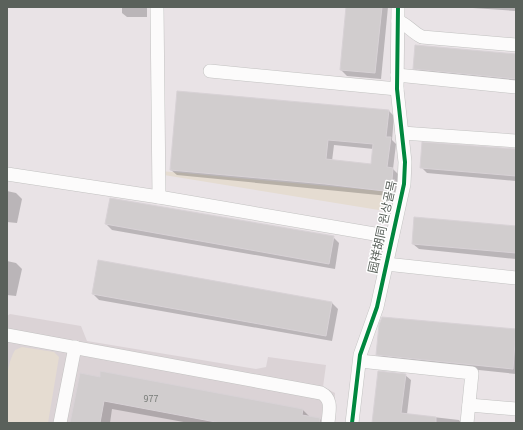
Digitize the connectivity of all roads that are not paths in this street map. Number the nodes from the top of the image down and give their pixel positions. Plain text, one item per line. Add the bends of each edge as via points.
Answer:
1 (157, 7) edge
2 (398, 7) edge
3 (398, 21) junction
4 (516, 45) edge
5 (210, 72) dead end
6 (397, 75) junction
7 (516, 87) edge
8 (397, 89) junction
9 (402, 133) junction
10 (516, 141) edge
11 (7, 174) edge
12 (158, 197) junction
13 (392, 237) junction
14 (386, 264) junction
15 (516, 278) edge
16 (7, 336) edge
17 (75, 347) junction
18 (360, 361) junction
19 (469, 405) junction
20 (516, 410) edge
21 (60, 423) edge
22 (328, 423) edge
23 (352, 423) edge
24 (467, 423) edge

1 - 12 street
2 - 3 street, 园祥胡同 원상골목
3 - 4 street via 422,37
3 - 6 street, 园祥胡同 원상골목
5 - 8 street
6 - 7 street
6 - 8 street, 园祥胡同 원상골목
8 - 9 street, 园祥胡同 원상골목
9 - 10 street
9 - 13 street, 园祥胡同 원상골목 via 404,184
11 - 12 street
12 - 13 street
13 - 14 street, 园祥胡同 원상골목
14 - 15 street
14 - 18 street, 园祥胡同 원상골목 via 377,307 364,341
16 - 17 street
17 - 21 street
17 - 22 street via 321,393 327,396 330,402
18 - 19 street via 472,373
18 - 23 street, 园祥胡同 원상골목
19 - 20 street
19 - 24 street

